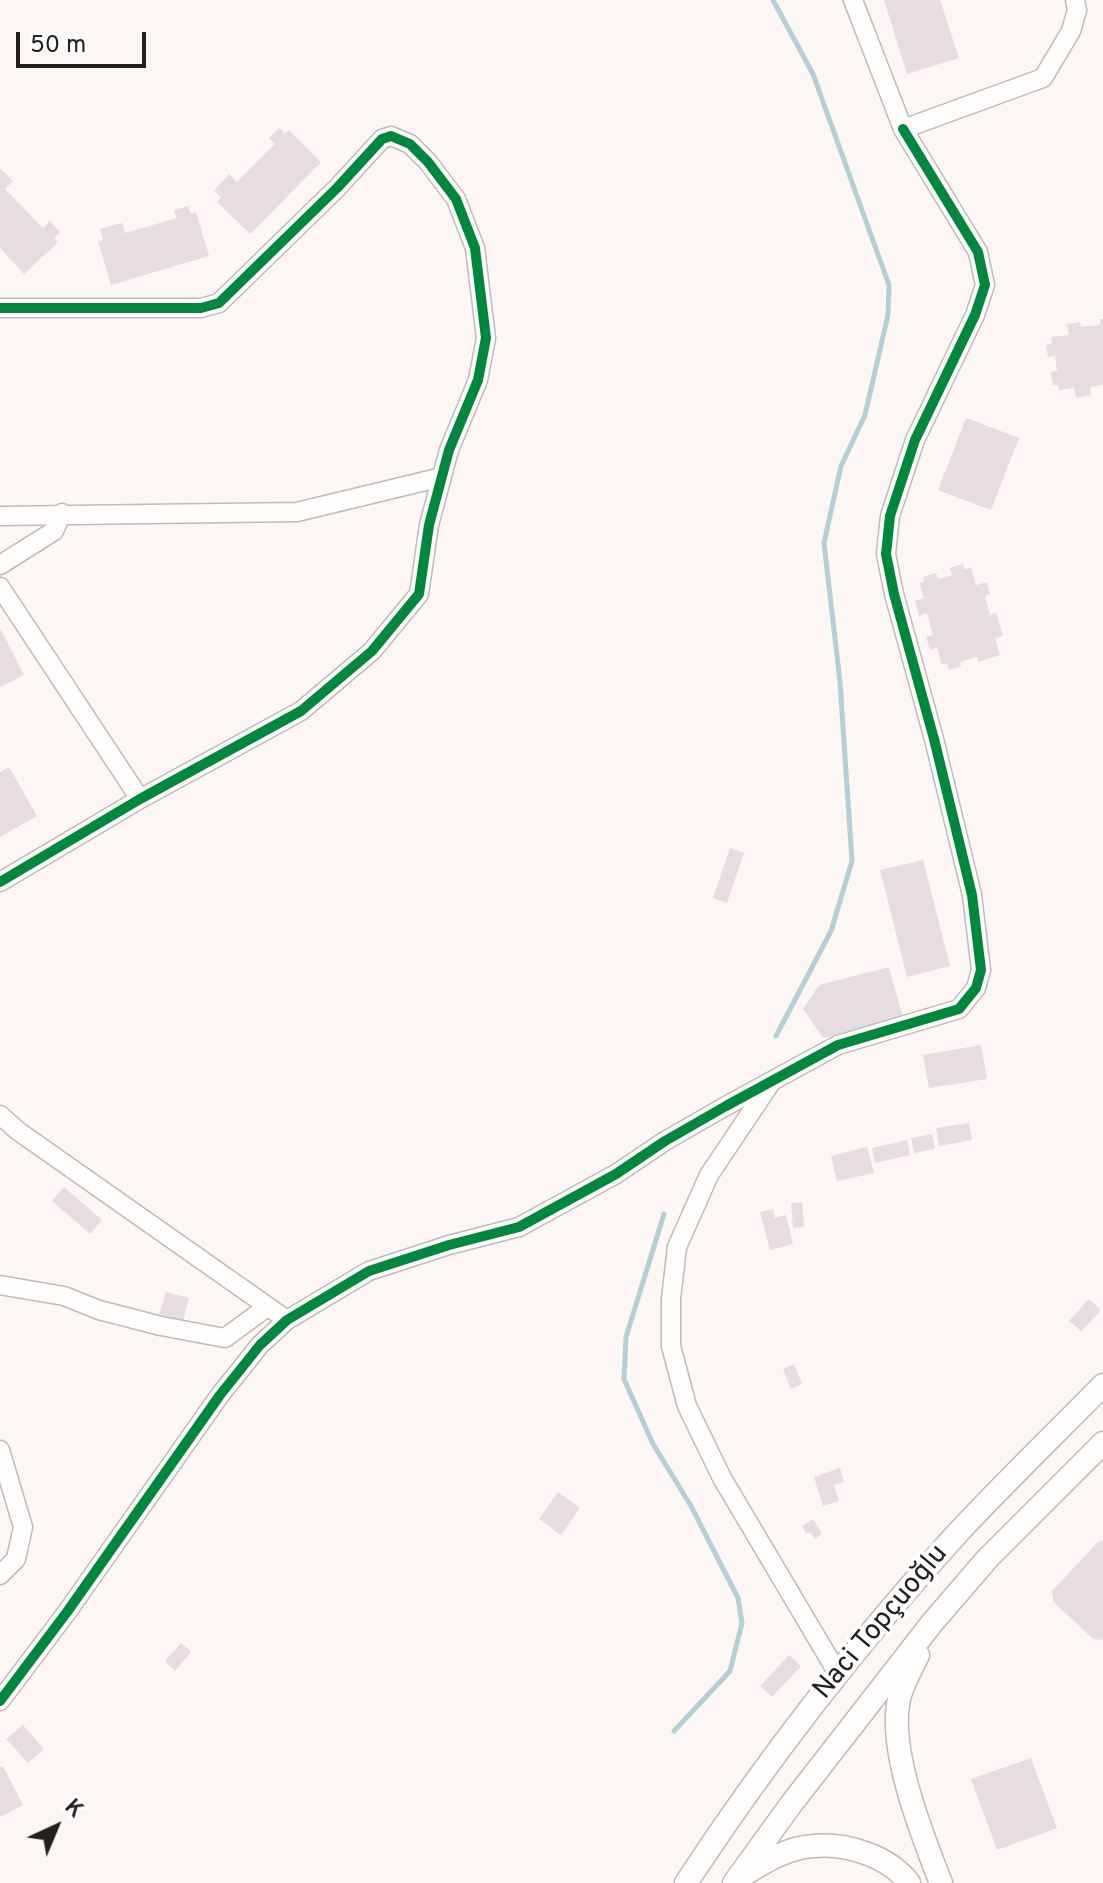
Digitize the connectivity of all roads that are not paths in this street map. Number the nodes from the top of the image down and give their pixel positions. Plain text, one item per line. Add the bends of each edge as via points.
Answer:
1 (853, 0) edge
2 (1075, 0) edge
3 (903, 129) junction
4 (0, 308) edge
5 (442, 477) junction
6 (62, 513) junction
7 (0, 516) edge
8 (0, 565) edge
9 (0, 587) edge
10 (140, 799) junction
11 (0, 882) edge
12 (772, 1082) junction
13 (0, 1115) edge
14 (0, 1285) edge
15 (267, 1307) junction
16 (287, 1320) junction
17 (1103, 1385) edge
18 (1103, 1443) edge
19 (0, 1450) edge
20 (0, 1575) edge
21 (932, 1623) junction
22 (837, 1672) junction
23 (0, 1701) edge
24 (736, 1881) edge
25 (686, 1883) edge
26 (909, 1883) edge
27 (941, 1883) edge

1 - 3 street
2 - 3 street via 1071,31 1043,78
3 - 12 street via 978,252 985,285 915,440 890,516 886,554 972,895 981,970 976,988 959,1009 838,1045
4 - 5 street via 201,308 219,303 382,139 391,136 410,144 447,186 475,248 486,338 478,380
5 - 6 street via 297,512
5 - 10 street via 419,594 372,651 301,711
6 - 7 street
6 - 8 street via 54,531
9 - 10 street
10 - 11 street
12 - 16 street via 519,1227 369,1271
12 - 22 street via 709,1175 677,1247 671,1346 687,1406 722,1478
13 - 15 street
14 - 15 street via 225,1338
15 - 16 street
16 - 23 street via 220,1395
17 - 22 main road, Naci Topçuoğlu via 955,1536
18 - 21 main road, Naci Topçuoğlu via 988,1558
19 - 20 street via 23,1527 16,1559
21 - 24 main road, Naci Topçuoğlu
21 - 27 main road via 900,1695 896,1727 900,1757
22 - 25 main road, Naci Topçuoğlu
24 - 26 main road via 772,1857 813,1846 852,1849 879,1859

